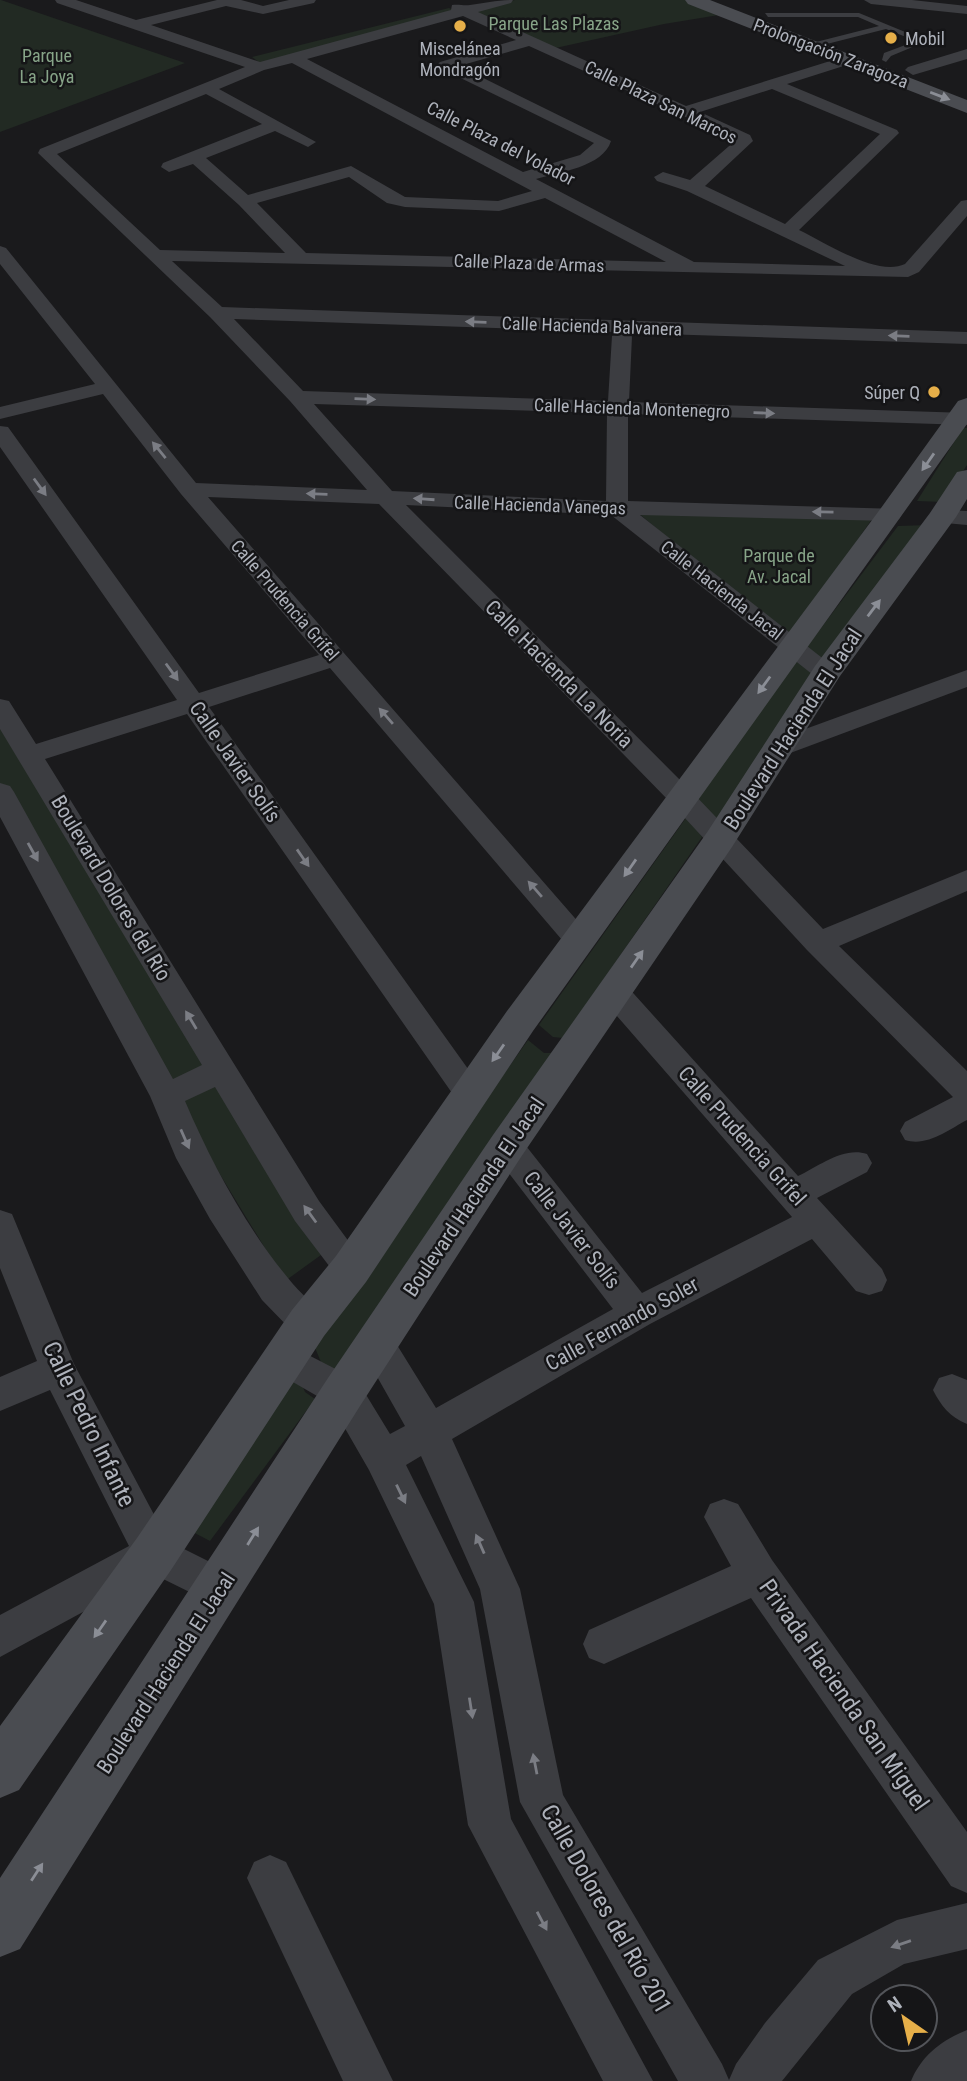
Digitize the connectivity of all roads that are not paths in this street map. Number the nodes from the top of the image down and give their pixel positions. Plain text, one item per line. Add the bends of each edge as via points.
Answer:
1 (309, 0) edge
2 (506, 0) edge
3 (694, 0) edge
4 (730, 0) edge
5 (871, 0) edge
6 (69, 1) edge
7 (230, 1) edge
8 (940, 3) edge
9 (456, 4) edge
10 (967, 10) edge
11 (768, 15) junction
12 (138, 24) junction
13 (887, 26) junction
14 (831, 39) junction
15 (531, 41) junction
16 (811, 46) junction
17 (967, 54) edge
18 (292, 58) junction
19 (242, 59) junction
20 (848, 60) junction
21 (886, 60) junction
22 (259, 66) junction
23 (913, 70) junction
24 (771, 83) junction
25 (208, 89) junction
26 (967, 91) edge
27 (967, 107) edge
28 (686, 111) junction
29 (275, 125) junction
30 (307, 142) dead end
31 (195, 157) junction
32 (169, 167) dead end
33 (663, 177) dead end
34 (522, 178) junction
35 (693, 187) junction
36 (549, 191) junction
37 (245, 201) junction
38 (967, 205) edge
39 (789, 230) junction
40 (0, 252) edge
41 (154, 255) junction
42 (299, 257) junction
43 (690, 268) junction
44 (874, 272) junction
45 (217, 313) junction
46 (622, 335) dead end
47 (967, 338) edge
48 (108, 387) junction
49 (297, 397) junction
50 (618, 408) junction
51 (0, 413) edge
52 (964, 414) edge
53 (0, 432) edge
54 (967, 478) edge
55 (189, 489) junction
56 (385, 497) junction
57 (617, 508) junction
58 (891, 513) junction
59 (955, 517) edge
60 (793, 646) junction
61 (336, 658) junction
62 (826, 673) junction
63 (967, 678) edge
64 (194, 703) junction
65 (0, 707) edge
66 (776, 749) junction
67 (30, 755) junction
68 (0, 792) edge
69 (681, 797) junction
70 (720, 839) junction
71 (967, 880) edge
72 (579, 940) junction
73 (818, 943) junction
74 (614, 992) junction
75 (520, 1021) junction
76 (574, 1048) junction
77 (221, 1070) junction
78 (967, 1091) edge
79 (470, 1094) junction
80 (166, 1096) junction
81 (967, 1105) edge
82 (917, 1131) dead end
83 (507, 1146) junction
84 (855, 1163) dead end
85 (805, 1207) junction
86 (0, 1224) edge
87 (351, 1269) junction
88 (869, 1280) dead end
89 (637, 1313) junction
90 (308, 1323) junction
91 (376, 1343) junction
92 (285, 1359) junction
93 (58, 1369) junction
94 (344, 1392) junction
95 (0, 1395) edge
96 (430, 1433) junction
97 (383, 1458) junction
98 (724, 1517) dead end
99 (154, 1554) junction
100 (758, 1574) junction
101 (220, 1588) junction
102 (0, 1637) edge
103 (604, 1644) dead end
104 (0, 1771) edge
105 (967, 1870) edge
106 (270, 1878) dead end
107 (967, 1926) edge
108 (0, 1929) edge
109 (967, 2054) edge
110 (358, 2076) edge
111 (629, 2081) edge
112 (705, 2081) edge
113 (753, 2081) edge
114 (935, 2081) edge

1 - 7 street via 263,10
2 - 9 street
3 - 16 main road, Prolongación Zaragoza
4 - 11 main road, Prolongación Zaragoza
5 - 8 street
6 - 12 street
7 - 12 street
8 - 10 street
9 - 15 street, Calle Plaza San Marcos
9 - 18 street
9 - 19 street
11 - 13 lane via 853,15
11 - 14 main road, Prolongación Zaragoza
12 - 19 street
13 - 14 lane
13 - 21 lane via 923,41 893,51
14 - 16 lane
14 - 21 main road, Prolongación Zaragoza
15 - 28 street, Calle Plaza San Marcos
15 - 34 street via 445,65 603,141 586,159
16 - 20 main road, Prolongación Zaragoza
17 - 23 street
18 - 22 street
18 - 34 street, Calle Plaza del Volador
19 - 22 street
20 - 24 street
20 -> 27 main road, Prolongación Zaragoza
21 - 23 main road, Prolongación Zaragoza
22 - 25 street
23 - 26 main road, Prolongación Zaragoza
24 - 28 street
24 - 39 street via 891,133
25 - 29 street
25 - 41 street, Calle Hacienda La Noria via 46,153
28 - 35 street, Calle Plaza San Marcos via 744,141
29 - 30 street
29 - 31 street
31 - 32 street
31 - 37 street
33 - 35 street
34 - 36 street, Calle Plaza del Volador
35 - 39 street
36 - 37 street via 499,206 405,202 351,171
36 - 43 street, Calle Plaza del Volador
37 - 42 street
38 - 44 street, Calle Plaza de Armas via 912,268 904,273
39 - 44 street
40 - 48 street, Calle Prudencia Grifel
41 - 42 street, Calle Plaza de Armas
41 - 45 street, Calle Hacienda La Noria
42 - 43 street, Calle Plaza de Armas
43 - 44 street, Calle Plaza de Armas
47 -> 45 street, Calle Hacienda Balvanera
45 - 49 street, Calle Hacienda La Noria
46 - 50 street
48 - 51 street
55 -> 48 street, Calle Prudencia Grifel
49 -> 50 street, Calle Hacienda Montenegro
49 - 56 street, Calle Hacienda La Noria
50 -> 52 street, Calle Hacienda Montenegro
50 - 57 street
52 -> 58 main road, Boulevard Hacienda El Jacal
53 -> 64 street, Calle Javier Solís
54 - 59 main road, Boulevard Hacienda El Jacal
56 -> 55 street, Calle Hacienda Vanegas
55 - 61 street, Calle Prudencia Grifel
57 -> 56 street, Calle Hacienda Vanegas
56 - 69 street, Calle Hacienda La Noria
58 -> 57 street, Calle Hacienda Vanegas
57 - 60 street, Calle Hacienda Jacal
58 - 60 main road, Boulevard Hacienda El Jacal
62 -> 59 main road, Boulevard Hacienda El Jacal
60 - 62 street, Calle Hacienda Jacal
60 -> 69 main road, Boulevard Hacienda El Jacal
61 - 64 street
72 -> 61 street, Calle Prudencia Grifel
62 - 66 main road, Boulevard Hacienda El Jacal
63 - 66 street
64 - 67 street
64 -> 79 street, Calle Javier Solís
65 - 67 street, Boulevard Dolores del Río
66 - 70 main road, Boulevard Hacienda El Jacal
77 -> 67 street, Boulevard Dolores del Río
68 -> 80 street
69 - 70 street, Calle Hacienda La Noria
69 -> 72 main road, Boulevard Hacienda El Jacal
70 - 73 street, Calle Hacienda La Noria
74 -> 70 main road, Boulevard Hacienda El Jacal
71 - 73 street
72 - 75 main road, Boulevard Hacienda El Jacal
73 - 78 street, Calle Hacienda La Noria
74 - 76 main road, Boulevard Hacienda El Jacal
74 - 85 street, Calle Prudencia Grifel
75 - 76 main road
75 -> 79 main road, Boulevard Hacienda El Jacal
76 - 83 main road, Boulevard Hacienda El Jacal
77 - 80 street
87 -> 77 street, Boulevard Dolores del Río via 307,1211
79 - 87 main road, Boulevard Hacienda El Jacal
80 -> 90 street via 222,1209 275,1289
81 - 82 street
83 - 89 street, Calle Javier Solís
83 - 91 main road, Boulevard Hacienda El Jacal
84 - 85 street, Calle Fernando Soler
85 - 88 street, Calle Prudencia Grifel
85 - 89 street, Calle Fernando Soler
86 - 93 street, Calle Pedro Infante
87 - 90 main road, Boulevard Hacienda El Jacal
89 - 96 street, Calle Fernando Soler
90 - 92 main road, Boulevard Hacienda El Jacal
91 - 94 main road, Boulevard Hacienda El Jacal
91 - 96 street, Calle Dolores del Río 201
92 - 94 street
92 - 99 main road, Boulevard Hacienda El Jacal
93 - 95 street
93 - 99 street, Calle Pedro Infante
94 - 97 street
101 -> 94 main road, Boulevard Hacienda El Jacal
96 - 97 street, Calle Fernando Soler
112 -> 96 street, Calle Dolores del Río 201 via 542,1802 500,1589
97 -> 111 street via 454,1602 490,1825
98 - 100 street, Privada Hacienda San Miguel
99 - 101 street
99 - 102 street
99 -> 104 main road, Boulevard Hacienda El Jacal
100 - 103 street
100 - 105 street, Privada Hacienda San Miguel
108 -> 101 main road, Boulevard Hacienda El Jacal
106 - 110 street
107 -> 113 street via 897,1944 835,1977
109 - 114 street

